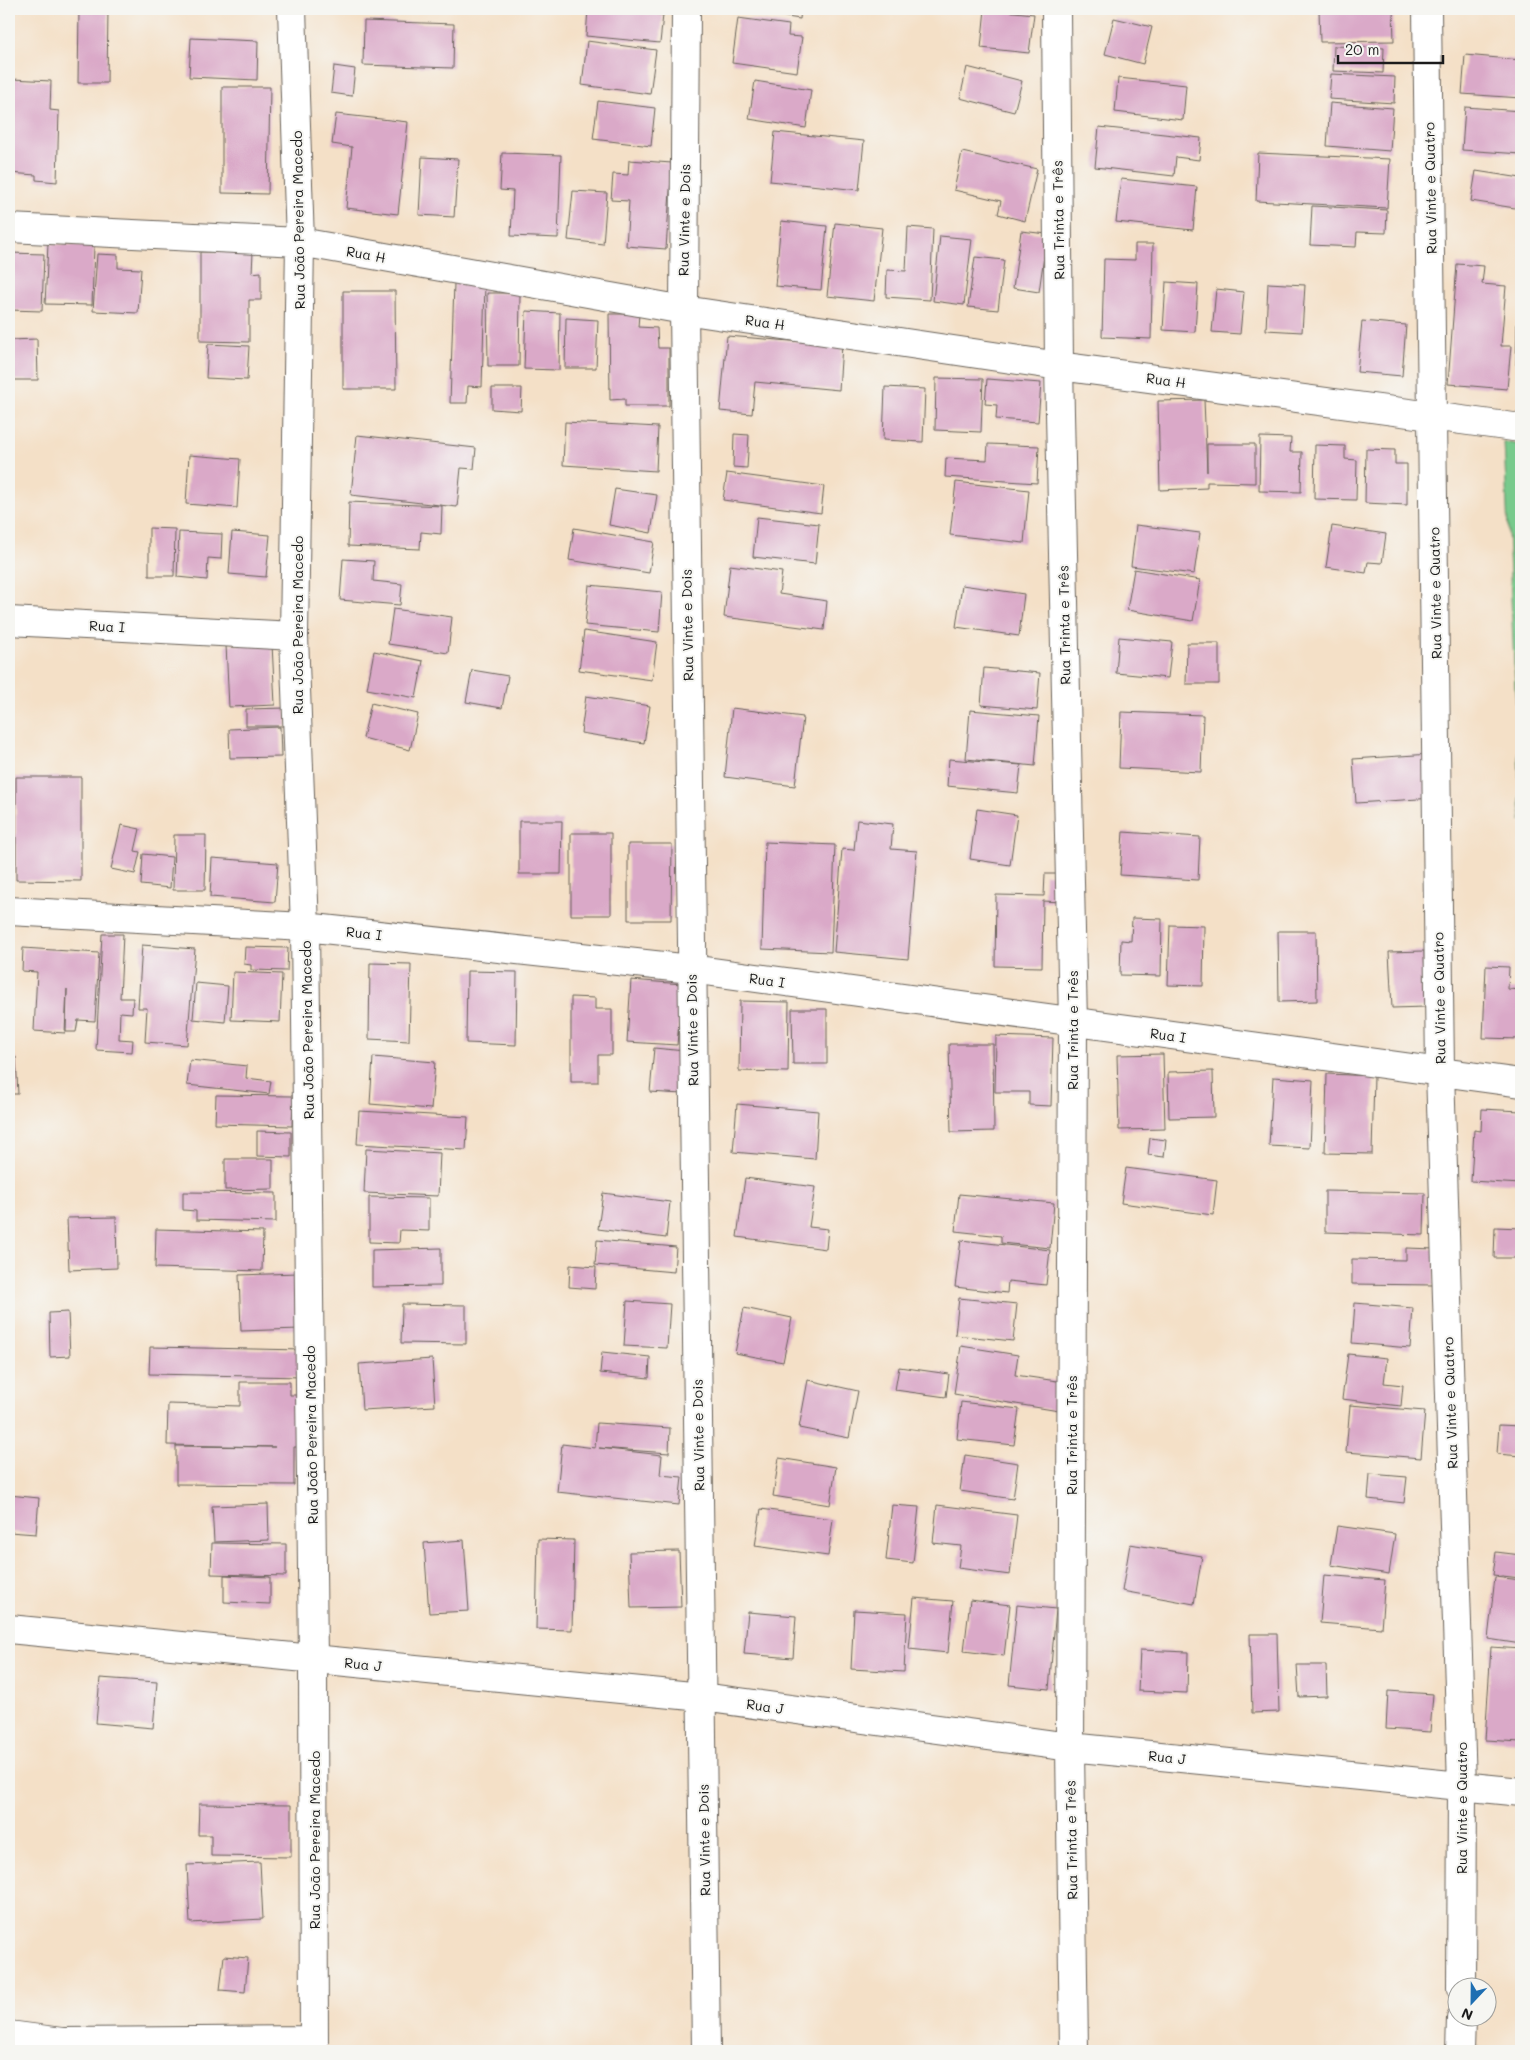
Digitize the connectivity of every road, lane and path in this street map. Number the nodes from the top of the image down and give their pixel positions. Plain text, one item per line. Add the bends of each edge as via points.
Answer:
1 (292, 9) edge
2 (686, 9) edge
3 (1056, 9) edge
4 (1428, 9) edge
5 (9, 228) edge
6 (300, 242) junction
7 (684, 310) junction
8 (1059, 366) junction
9 (1433, 415) junction
10 (1521, 428) edge
11 (9, 621) edge
12 (294, 636) junction
13 (9, 911) edge
14 (306, 927) junction
15 (691, 970) junction
16 (1073, 1022) junction
17 (1440, 1071) junction
18 (1521, 1083) edge
19 (9, 1629) edge
20 (313, 1659) junction
21 (702, 1697) junction
22 (1070, 1747) junction
23 (1462, 1786) junction
24 (1521, 1792) edge
25 (1461, 1978) edge
26 (1461, 2028) edge
27 (9, 2035) edge
28 (314, 2046) edge
29 (61, 2047) edge
30 (706, 2051) edge
31 (1074, 2051) edge
32 (1460, 2051) edge

1 - 6 street, Rua João Pereira Macedo
2 - 7 street, Rua Vinte e Dois
3 - 8 street, Rua Trinta e Três
4 - 9 street, Rua Vinte e Quatro
5 - 6 street, Rua H
6 - 7 street, Rua H
6 - 12 street, Rua João Pereira Macedo
7 - 8 street, Rua H
7 - 15 street, Rua Vinte e Dois
8 - 9 street, Rua H
8 - 16 street, Rua Trinta e Três
9 - 10 street, Rua H
9 - 17 street, Rua Vinte e Quatro
11 - 12 street, Rua I
12 - 14 street, Rua João Pereira Macedo
13 - 14 street, Rua I
14 - 15 street, Rua I
14 - 20 street, Rua João Pereira Macedo
15 - 16 street, Rua I
15 - 21 street, Rua Vinte e Dois
16 - 17 street, Rua I
16 - 22 street, Rua Trinta e Três
17 - 18 street, Rua I
17 - 23 street, Rua Vinte e Quatro
19 - 20 street, Rua J
20 - 21 street, Rua J
20 - 28 street, Rua João Pereira Macedo
21 - 22 street, Rua J
21 - 30 street, Rua Vinte e Dois
22 - 23 street, Rua J
22 - 31 street, Rua Trinta e Três
23 - 24 street, Rua J
23 - 25 street, Rua Vinte e Quatro
26 - 32 street
27 - 29 street
28 - 29 street

